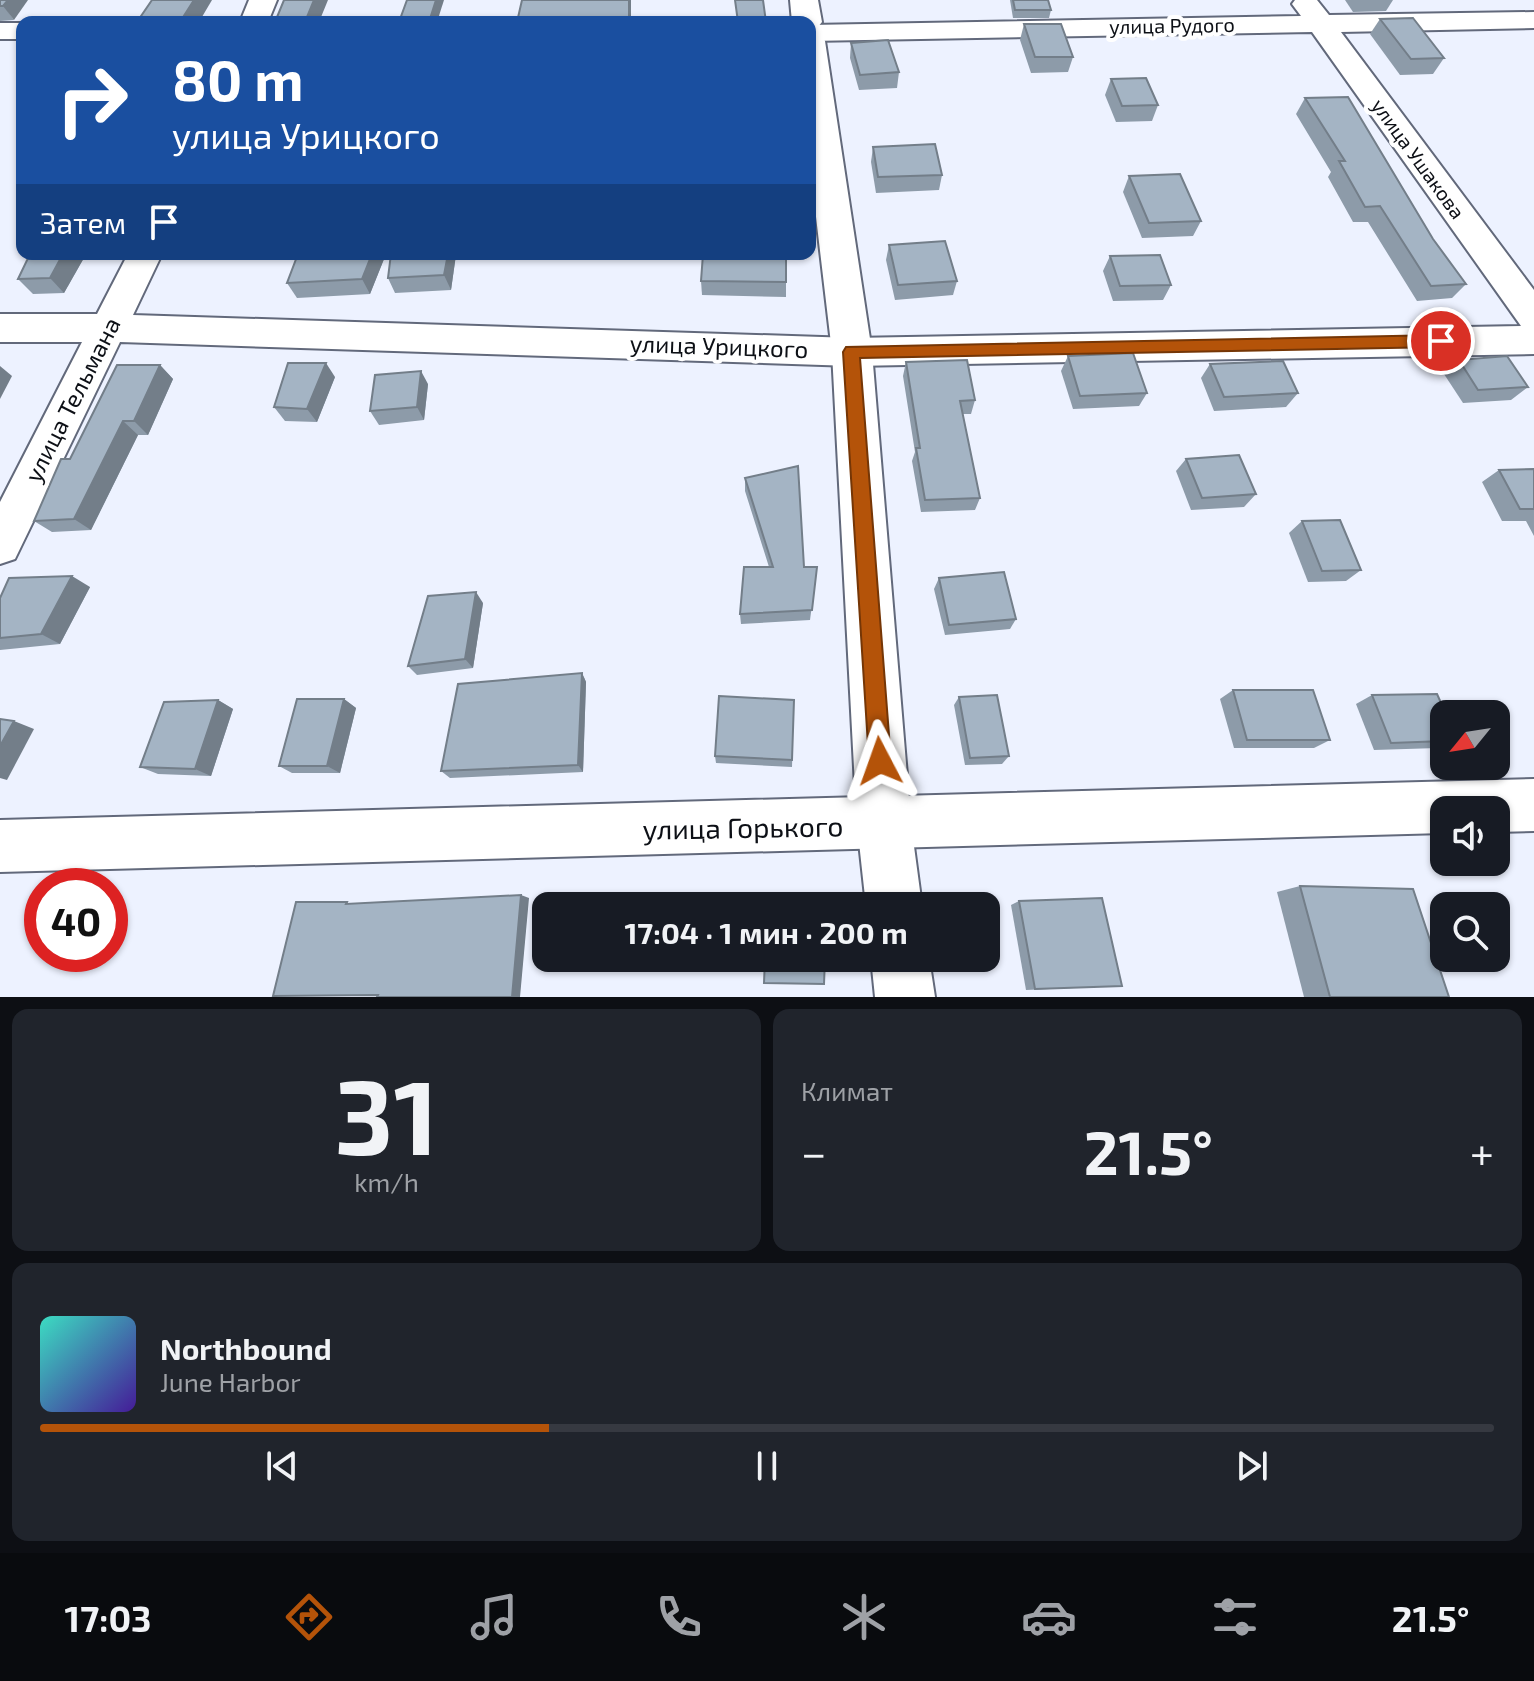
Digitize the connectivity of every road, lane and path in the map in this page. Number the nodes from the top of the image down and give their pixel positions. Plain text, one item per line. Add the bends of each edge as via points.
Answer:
1 (1311, 11) edge
2 (1534, 20) edge
3 (816, 33) edge
4 (816, 85) edge
5 (142, 260) edge
6 (1534, 317) edge
7 (0, 328) edge
8 (110, 328) junction
9 (1534, 340) edge
10 (852, 352) junction
11 (0, 545) edge
12 (1534, 805) edge
13 (884, 824) junction
14 (0, 846) edge
15 (892, 892) edge
16 (902, 972) edge
17 (905, 997) edge

1 - 2 street, улица Рудого
1 - 3 street, улица Рудого
1 - 6 street, улица Ушакова
4 - 10 street
5 - 8 street, улица Тельмана
7 - 8 street, улица Урицкого
8 - 10 street, улица Урицкого
8 - 11 street, улица Тельмана
9 - 10 street, улица Урицкого
10 - 13 street
12 - 13 street, улица Горького
13 - 14 street, улица Горького
13 - 15 street
16 - 17 street

